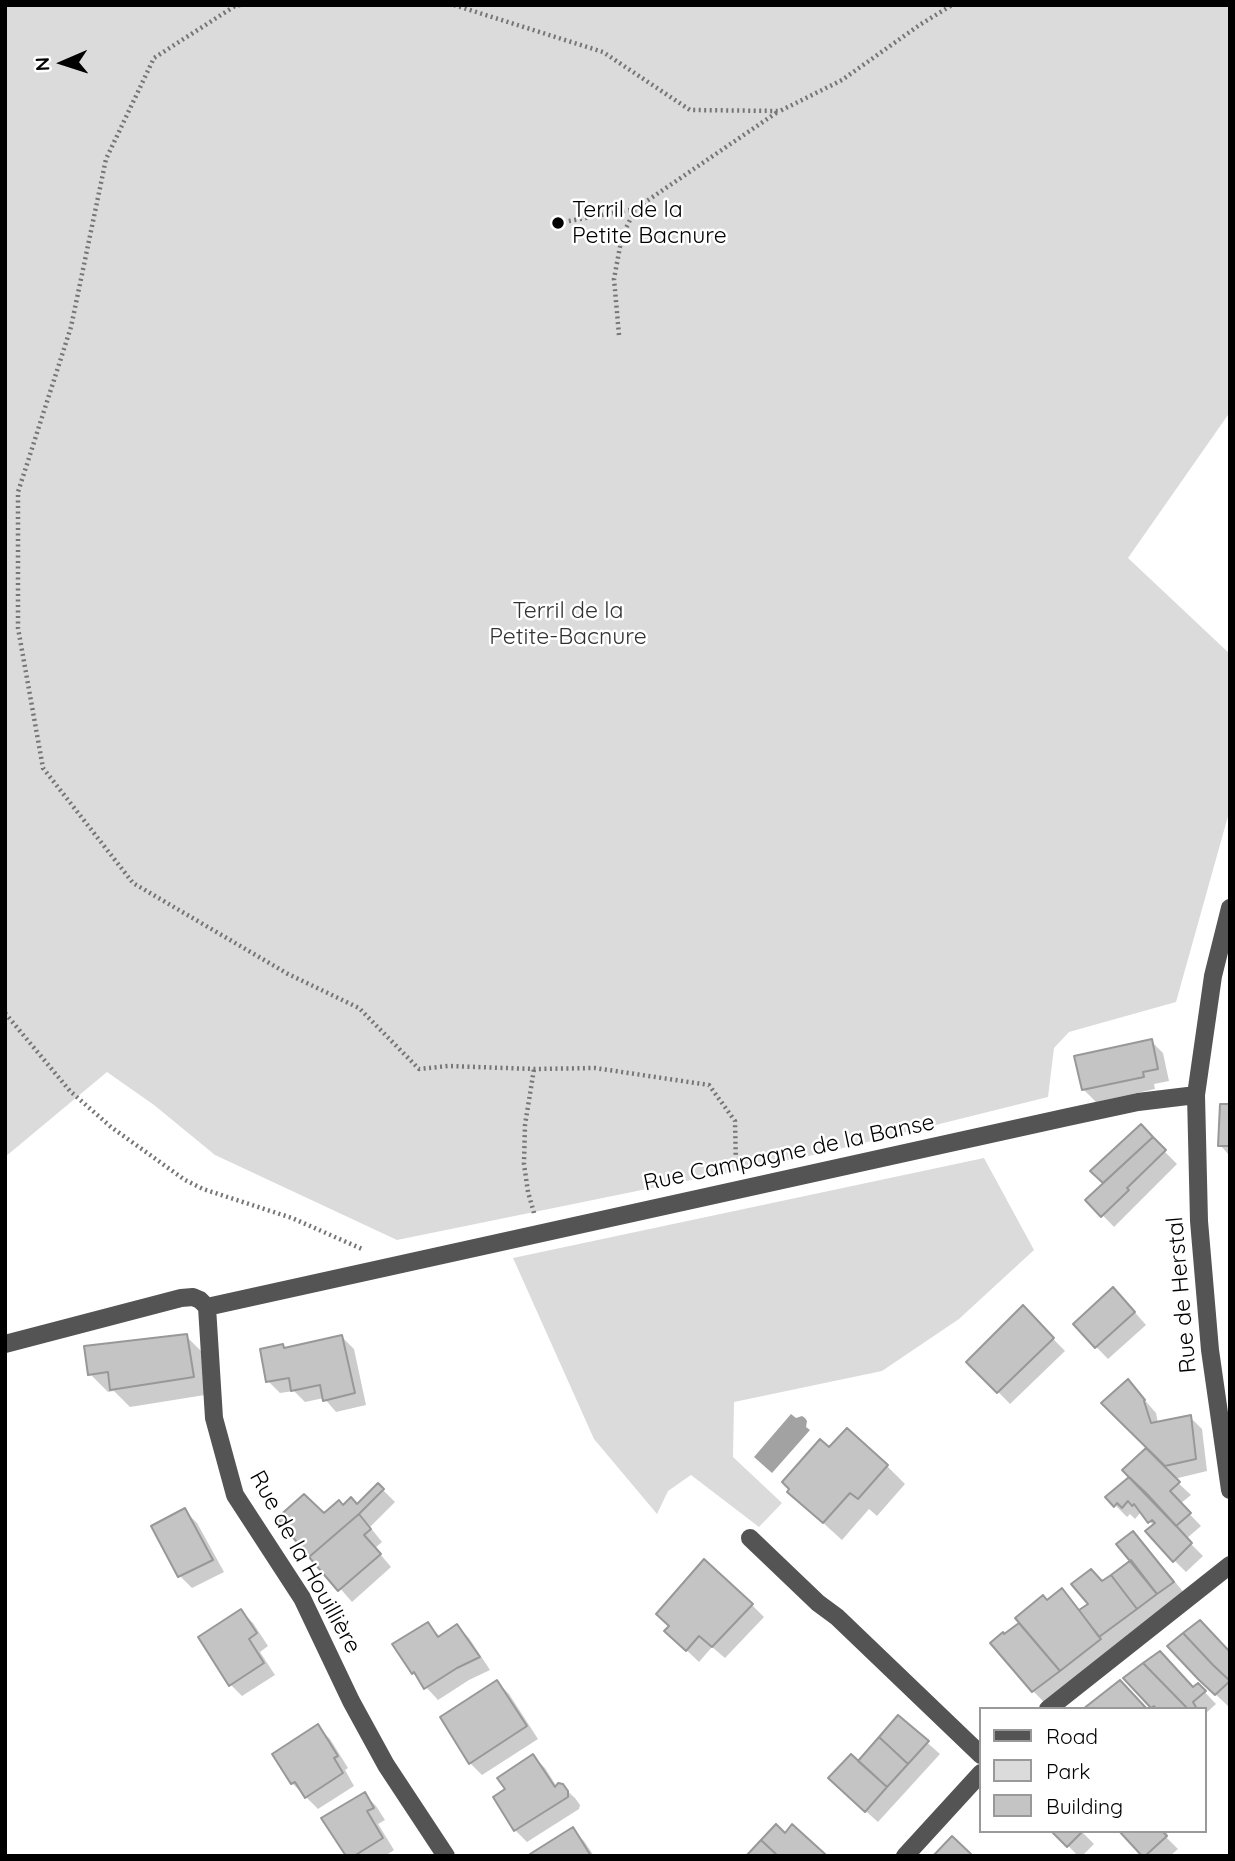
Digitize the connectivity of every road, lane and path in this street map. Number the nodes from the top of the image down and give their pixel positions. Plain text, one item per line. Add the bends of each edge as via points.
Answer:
1 (240, 5) edge
2 (454, 5) edge
3 (952, 5) edge
4 (780, 111) junction
5 (635, 209) junction
6 (558, 223) dead end
7 (619, 335) dead end
8 (1230, 908) edge
9 (5, 1013) edge
10 (534, 1069) junction
11 (1196, 1095) junction
12 (737, 1190) junction
13 (540, 1233) junction
14 (390, 1266) junction
15 (207, 1307) junction
16 (5, 1344) edge
17 (1230, 1490) edge
18 (750, 1538) dead end
19 (1230, 1565) edge
20 (1051, 1707) edge
21 (979, 1753) edge
22 (979, 1775) edge
23 (446, 1856) edge
24 (905, 1856) edge

1 - 10 path via 154,58 106,159 71,327 18,492 18,628 43,768 133,883 288,974 359,1008 419,1069
2 - 4 path via 603,52 690,110
3 - 4 path via 842,80
4 - 5 path
5 - 6 path
5 - 7 path via 622,236 614,279
8 - 11 street via 1213,976
9 - 14 path via 71,1091 111,1127 185,1180 292,1217
10 - 12 path via 595,1068 709,1085 735,1121
10 - 13 path via 524,1164
11 - 12 street, Rue Campagne de la Banse via 1138,1102
11 - 17 street, Rue de Herstal via 1199,1221
12 - 13 street, Rue Campagne de la Banse
13 - 14 street, Rue Campagne de la Banse
14 - 15 street, Rue Campagne de la Banse
15 - 16 street via 193,1297 181,1298
15 - 23 street, Rue de la Houillière via 214,1418 235,1495 302,1598 386,1765
18 - 21 street
19 - 20 street
22 - 24 street

